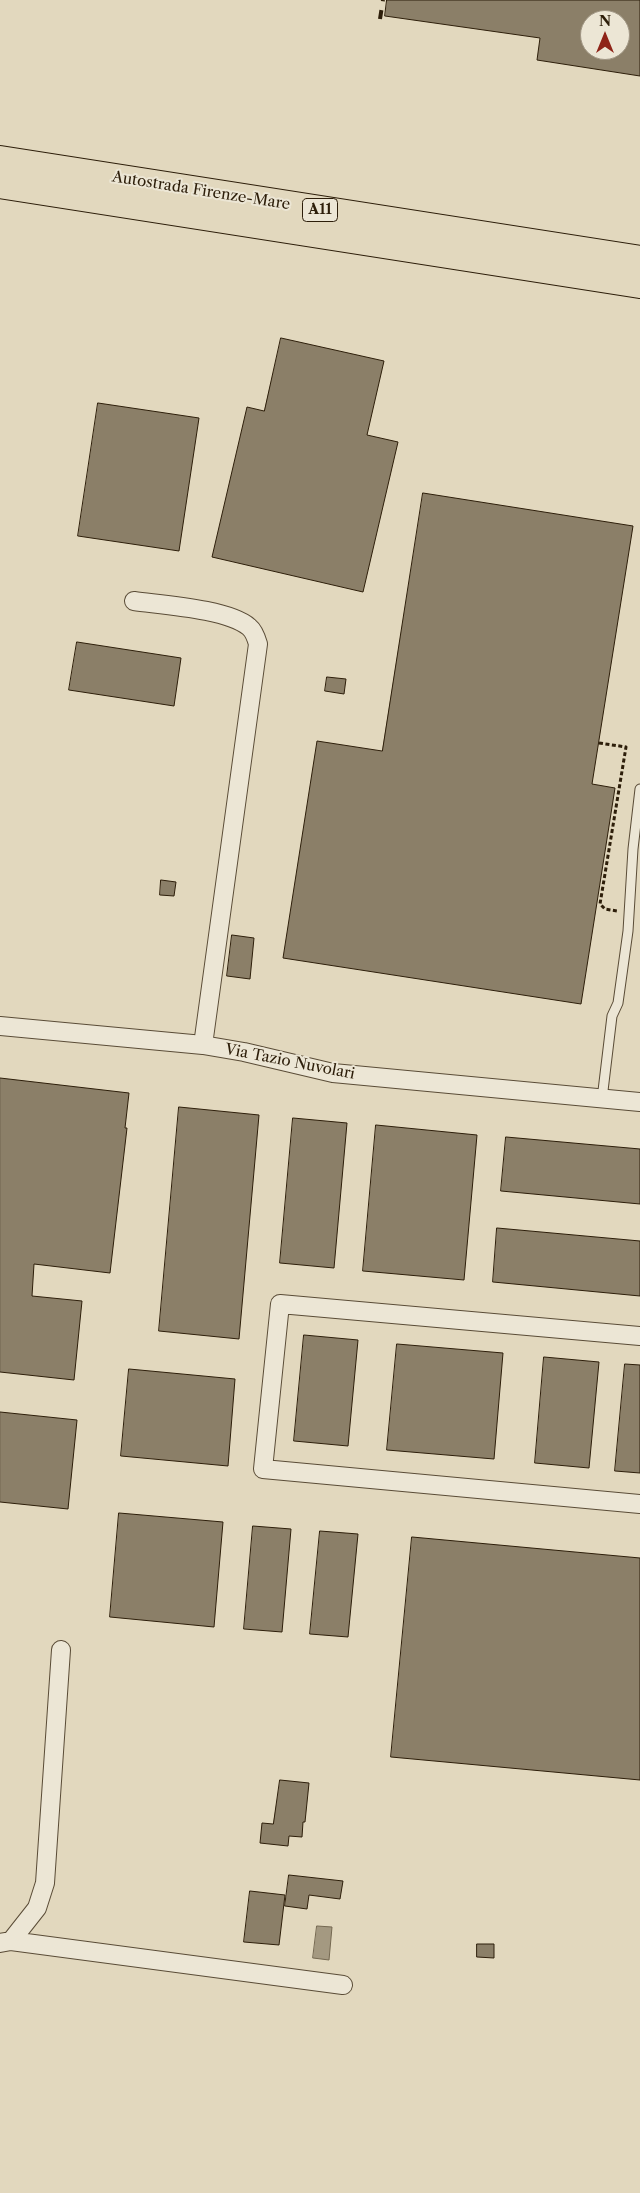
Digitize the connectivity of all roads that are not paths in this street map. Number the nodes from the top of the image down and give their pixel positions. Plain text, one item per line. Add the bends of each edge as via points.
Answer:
1 (0, 160) edge
2 (0, 184) edge
3 (640, 260) edge
4 (640, 284) edge
5 (134, 601) dead end
6 (640, 789) edge
7 (0, 1026) edge
8 (203, 1045) junction
9 (602, 1099) junction
10 (640, 1102) edge
11 (640, 1336) edge
12 (640, 1504) edge
13 (62, 1650) dead end
14 (6, 1942) edge
15 (343, 1985) dead end

1 - 3 highway, Autostrada Firenze-Mare / A11
2 - 4 highway, Autostrada Firenze-Mare / A11
5 - 8 street via 211,612 241,621 256,635 258,644
6 - 9 lane via 628,931 618,1003 612,1016
7 - 8 street, Via Tazio Nuvolari
8 - 9 street, Via Tazio Nuvolari via 333,1073
9 - 10 street, Via Tazio Nuvolari
11 - 12 street via 280,1304 263,1469
13 - 14 street via 45,1883 38,1908
14 - 15 street

